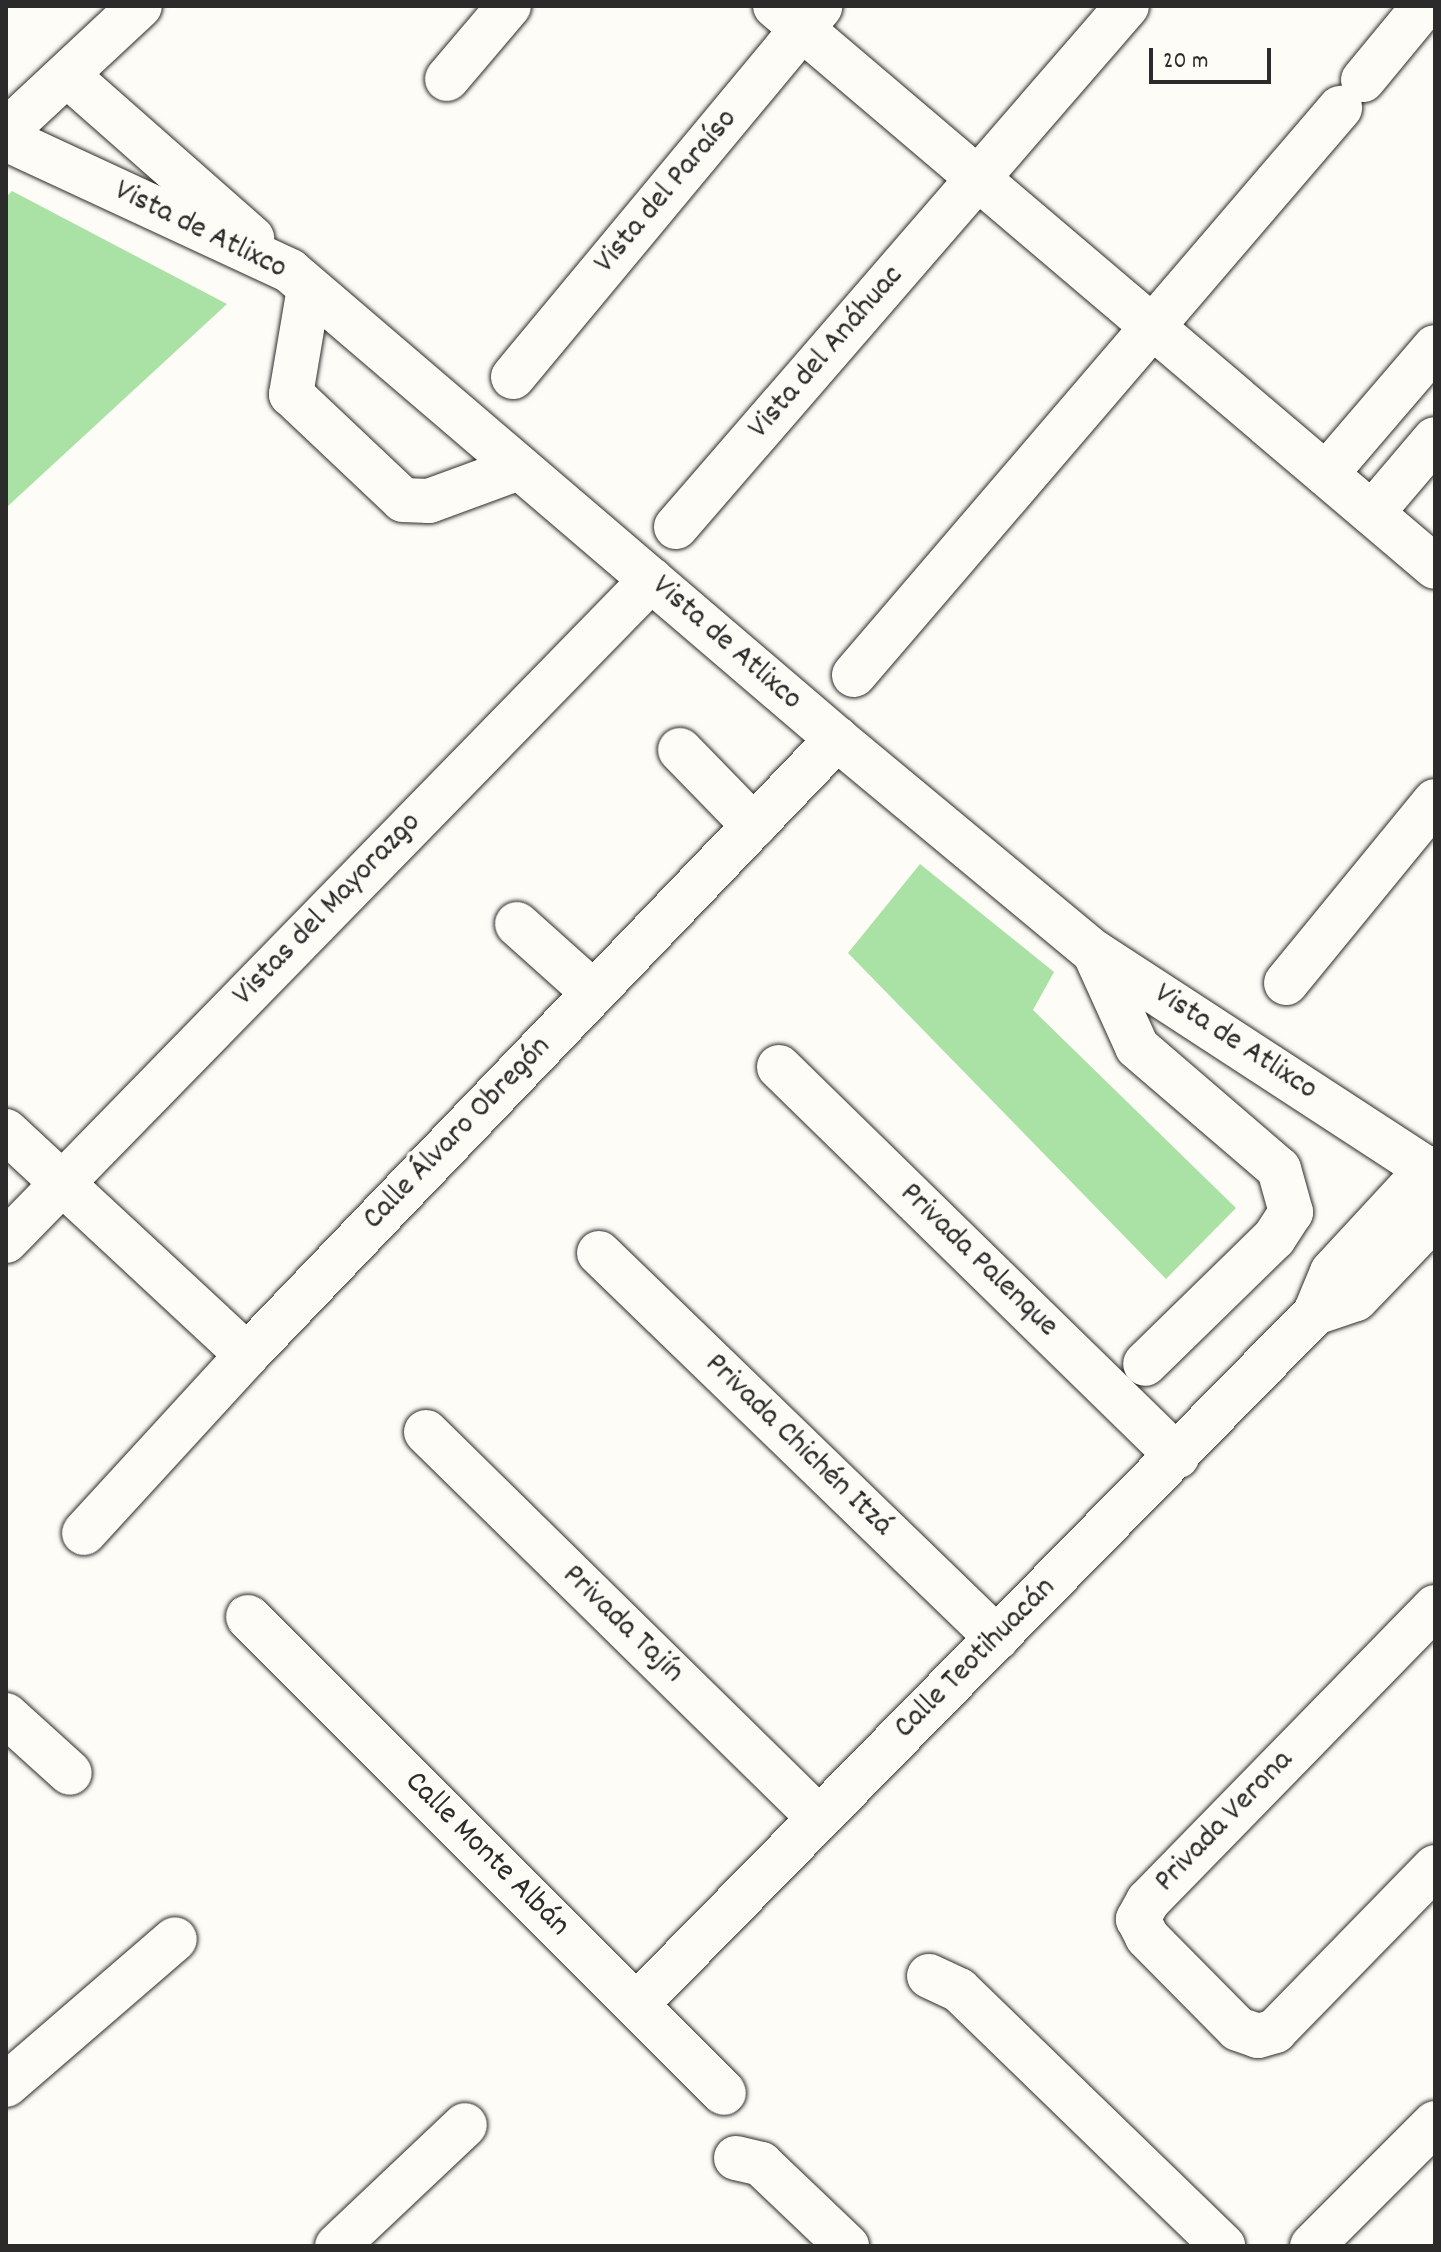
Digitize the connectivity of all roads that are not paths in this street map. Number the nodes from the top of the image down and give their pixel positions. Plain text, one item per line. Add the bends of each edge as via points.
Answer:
1 (140, 6) edge
2 (509, 6) edge
3 (1127, 6) edge
4 (1424, 6) edge
5 (799, 14) edge
6 (67, 75) junction
7 (447, 79) dead end
8 (6, 131) edge
9 (6, 139) edge
10 (978, 178) junction
11 (299, 280) junction
12 (1152, 326) junction
13 (1435, 347) edge
14 (513, 377) dead end
15 (1435, 439) edge
16 (519, 468) junction
17 (1326, 474) junction
18 (1372, 513) junction
19 (676, 527) dead end
20 (1435, 567) edge
21 (651, 580) junction
22 (854, 675) dead end
23 (837, 739) junction
24 (680, 750) dead end
25 (1435, 801) edge
26 (754, 826) junction
27 (517, 924) dead end
28 (1094, 952) junction
29 (1286, 983) dead end
30 (594, 993) junction
31 (779, 1067) dead end
32 (6, 1131) edge
33 (1431, 1171) edge
34 (60, 1183) junction
35 (1435, 1217) edge
36 (6, 1241) edge
37 (599, 1253) dead end
38 (1315, 1313) junction
39 (247, 1355) junction
40 (1145, 1364) dead end
41 (426, 1432) dead end
42 (1177, 1456) junction
43 (84, 1533) dead end
44 (1435, 1607) edge
45 (248, 1617) dead end
46 (997, 1638) junction
47 (6, 1715) edge
48 (70, 1773) dead end
49 (818, 1817) junction
50 (1435, 1867) edge
51 (175, 1939) dead end
52 (929, 1976) dead end
53 (636, 2005) junction
54 (6, 2085) edge
55 (724, 2093) dead end
56 (1435, 2123) edge
57 (465, 2125) dead end
58 (736, 2158) dead end
59 (337, 2246) edge
60 (847, 2246) edge
61 (1223, 2246) edge
62 (1312, 2246) edge

1 - 6 street
2 - 7 street
3 - 10 street, Vista del Anáhuac
4 - 12 street
5 - 10 street
5 - 14 street, Vista del Paraíso
6 - 8 street
6 - 11 street
9 - 11 street, Vista de Atlixco
10 - 12 street
10 - 19 street, Vista del Anáhuac
11 - 16 street, Vista de Atlixco
11 - 16 street via 291,394 403,500 429,501
12 - 17 street
12 - 22 street
13 - 17 street
15 - 18 street
16 - 21 street, Vista de Atlixco
17 - 18 street
18 - 20 street
21 - 23 street, Vista de Atlixco
21 - 34 street, Vistas del Mayorazgo
23 - 26 street, Calle Álvaro Obregón
23 - 28 street, Vista de Atlixco
24 - 26 street
25 - 29 street
26 - 30 street, Calle Álvaro Obregón
27 - 30 street
28 - 33 street, Vista de Atlixco
28 - 40 street via 1137,1047 1279,1169 1291,1212 1274,1238
30 - 39 street, Calle Álvaro Obregón
31 - 42 street, Privada Palenque
32 - 34 street
33 - 38 street, Calle Teotihuacán via 1332,1272
34 - 36 street, Vistas del Mayorazgo
34 - 39 street
35 - 38 street, Calle Teotihuacán via 1356,1299
37 - 46 street, Privada Chichén Itzá
38 - 42 street, Calle Teotihuacán
39 - 43 street, Calle Álvaro Obregón
41 - 49 street, Privada Tajín
42 - 46 street, Calle Teotihuacán
44 - 50 street, Privada Verona via 1148,1901 1138,1919 1147,1937 1238,2029 1258,2036 1275,2031
45 - 53 street, Calle Monte Albán
46 - 49 street, Calle Teotihuacán
47 - 48 street
49 - 53 street, Calle Teotihuacán
51 - 54 street
52 - 61 street via 959,1990
53 - 55 street, Calle Monte Albán
56 - 62 street
57 - 59 street
58 - 60 street via 761,2164

